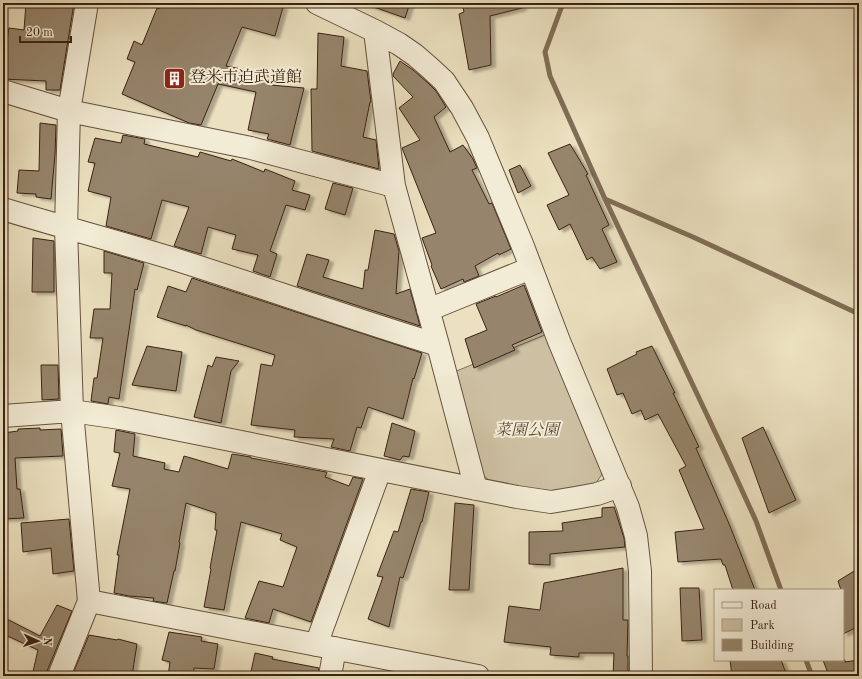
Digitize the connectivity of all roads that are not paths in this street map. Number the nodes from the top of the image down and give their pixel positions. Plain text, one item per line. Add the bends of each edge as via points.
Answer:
1 (87, 3) edge
2 (317, 3) edge
3 (375, 31) junction
4 (3, 91) edge
5 (69, 111) junction
6 (394, 186) junction
7 (3, 209) edge
8 (66, 228) junction
9 (531, 268) junction
10 (428, 310) junction
11 (438, 345) junction
12 (72, 411) junction
13 (3, 416) edge
14 (380, 470) junction
15 (620, 486) junction
16 (476, 489) junction
17 (89, 601) junction
18 (326, 647) junction
19 (60, 676) edge
20 (330, 676) edge
21 (478, 676) edge
22 (641, 676) edge

1 - 5 street
2 - 3 street
3 - 6 street
3 - 9 street via 399,44 430,68 444,81 462,108 478,138
4 - 5 street
5 - 6 street via 251,148
5 - 8 street
6 - 10 street
7 - 8 street
8 - 11 street via 170,258
8 - 12 street
9 - 10 street
9 - 15 street
10 - 11 street
11 - 16 street
12 - 13 street
12 - 14 street via 120,418
12 - 17 street
14 - 16 street
14 - 18 street
15 - 16 street via 597,494 551,502
15 - 22 street via 636,536 640,571
17 - 18 street
17 - 19 street
18 - 20 street
18 - 21 street

